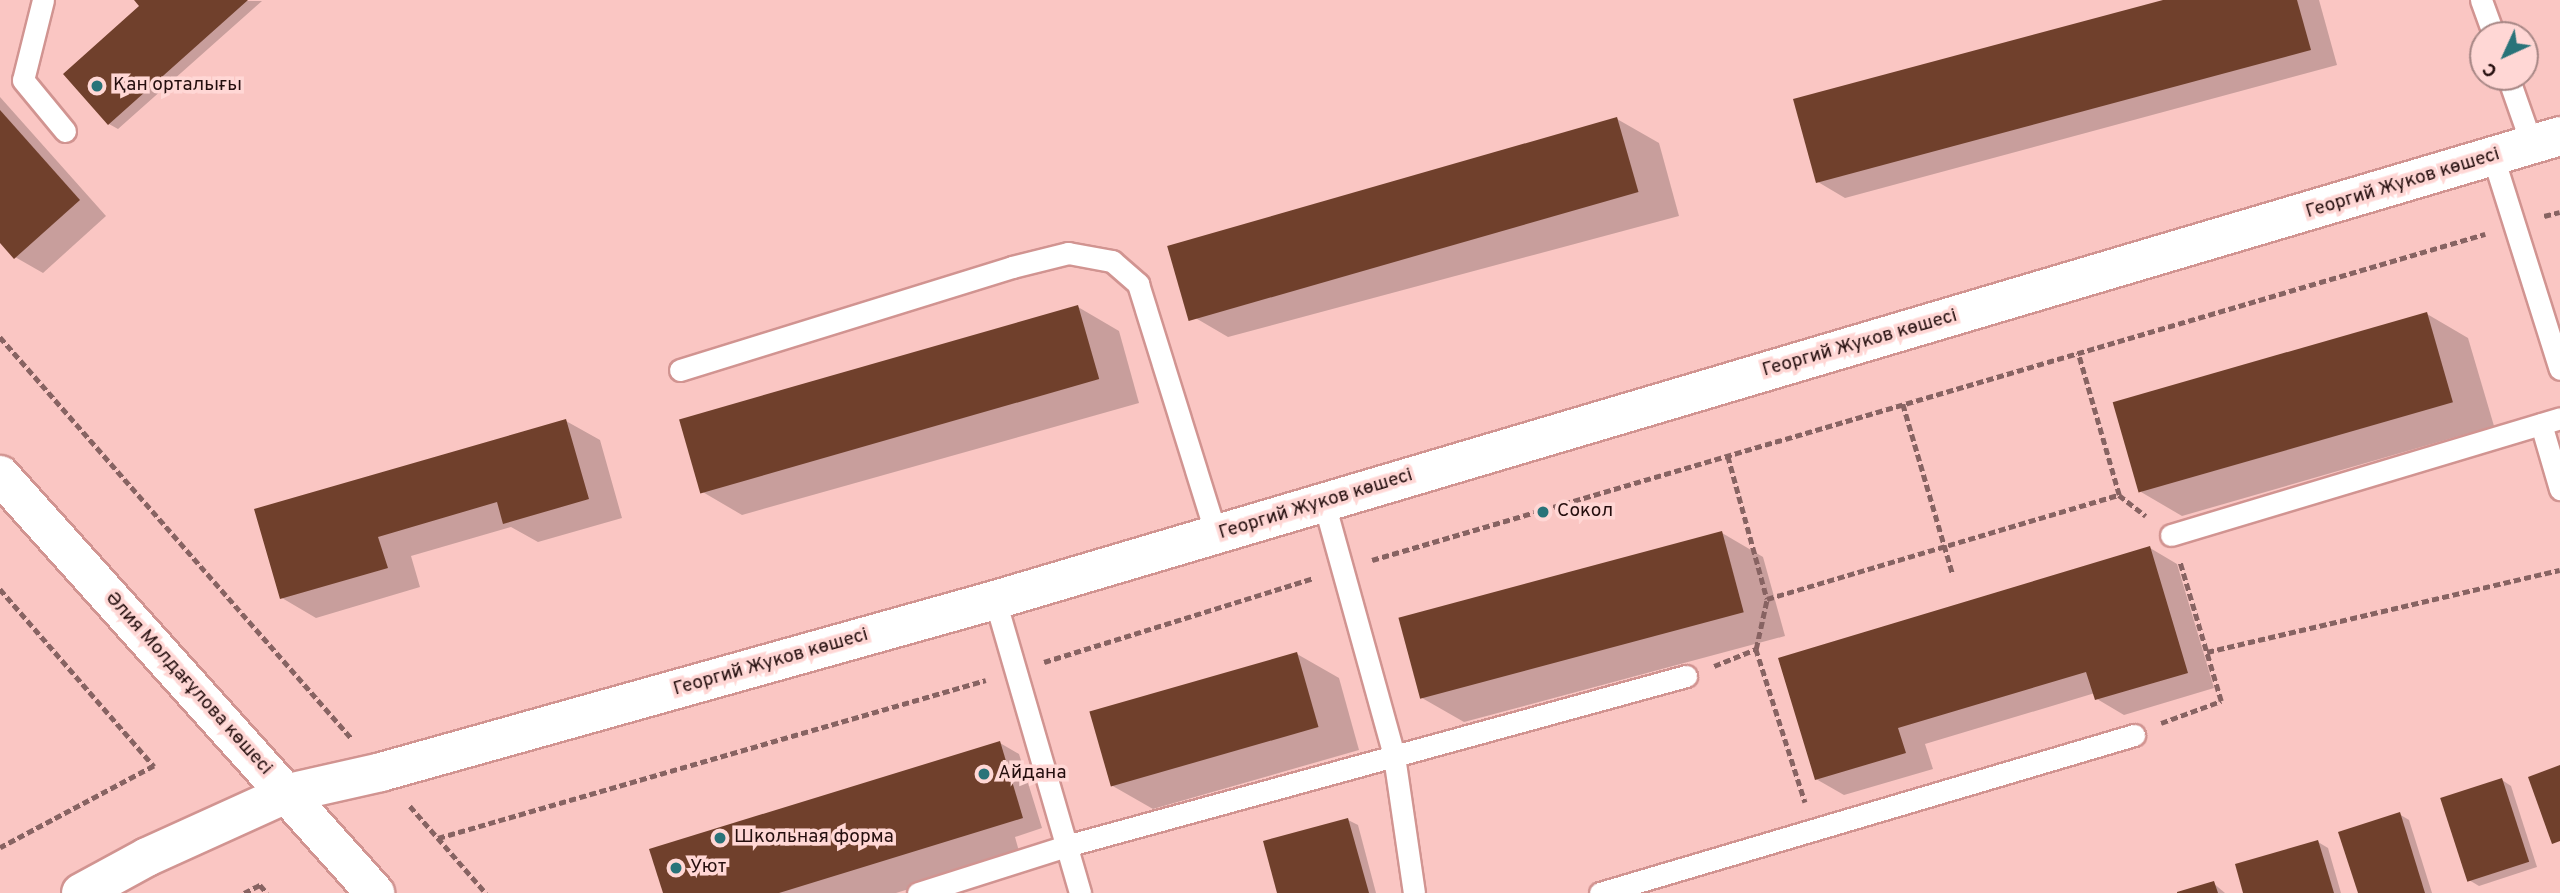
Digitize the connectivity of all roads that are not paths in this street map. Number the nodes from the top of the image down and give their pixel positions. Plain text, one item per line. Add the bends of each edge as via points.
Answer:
1 (43, 0) edge
2 (2481, 0) edge
3 (2489, 21) edge
4 (2516, 91) edge
5 (65, 131) dead end
6 (2546, 141) edge
7 (2493, 157) junction
8 (2560, 369) edge
9 (680, 370) dead end
10 (2551, 421) edge
11 (0, 475) edge
12 (2560, 489) edge
13 (1324, 503) junction
14 (1216, 535) junction
15 (2171, 535) road end
16 (995, 600) junction
17 (1686, 676) road end
18 (2134, 735) road end
19 (1394, 756) junction
20 (288, 793) junction
21 (1066, 846) junction
22 (81, 893) edge
23 (376, 893) edge
24 (918, 893) edge
25 (1080, 893) edge
26 (1414, 893) edge
27 (1600, 893) edge

1 - 5 lane via 23,80
2 - 3 lane
4 - 6 lane
6 - 7 street, Георгий Жуков көшесі
7 - 8 lane
7 - 13 street, Георгий Жуков көшесі
9 - 14 lane via 1012,267 1068,253 1112,261 1138,284
10 - 12 lane
10 - 15 lane
11 - 20 street, Әлия Молдағұлова көшесі
13 - 14 street, Георгий Жуков көшесі
13 - 19 lane
14 - 16 street, Георгий Жуков көшесі
16 - 20 street, Георгий Жуков көшесі via 381,772
16 - 21 lane
17 - 19 lane
18 - 27 lane
19 - 21 lane
19 - 26 lane
20 - 22 street, Георгий Жуков көшесі via 146,857
20 - 23 street, Әлия Молдағұлова көшесі
21 - 24 lane
21 - 25 lane

